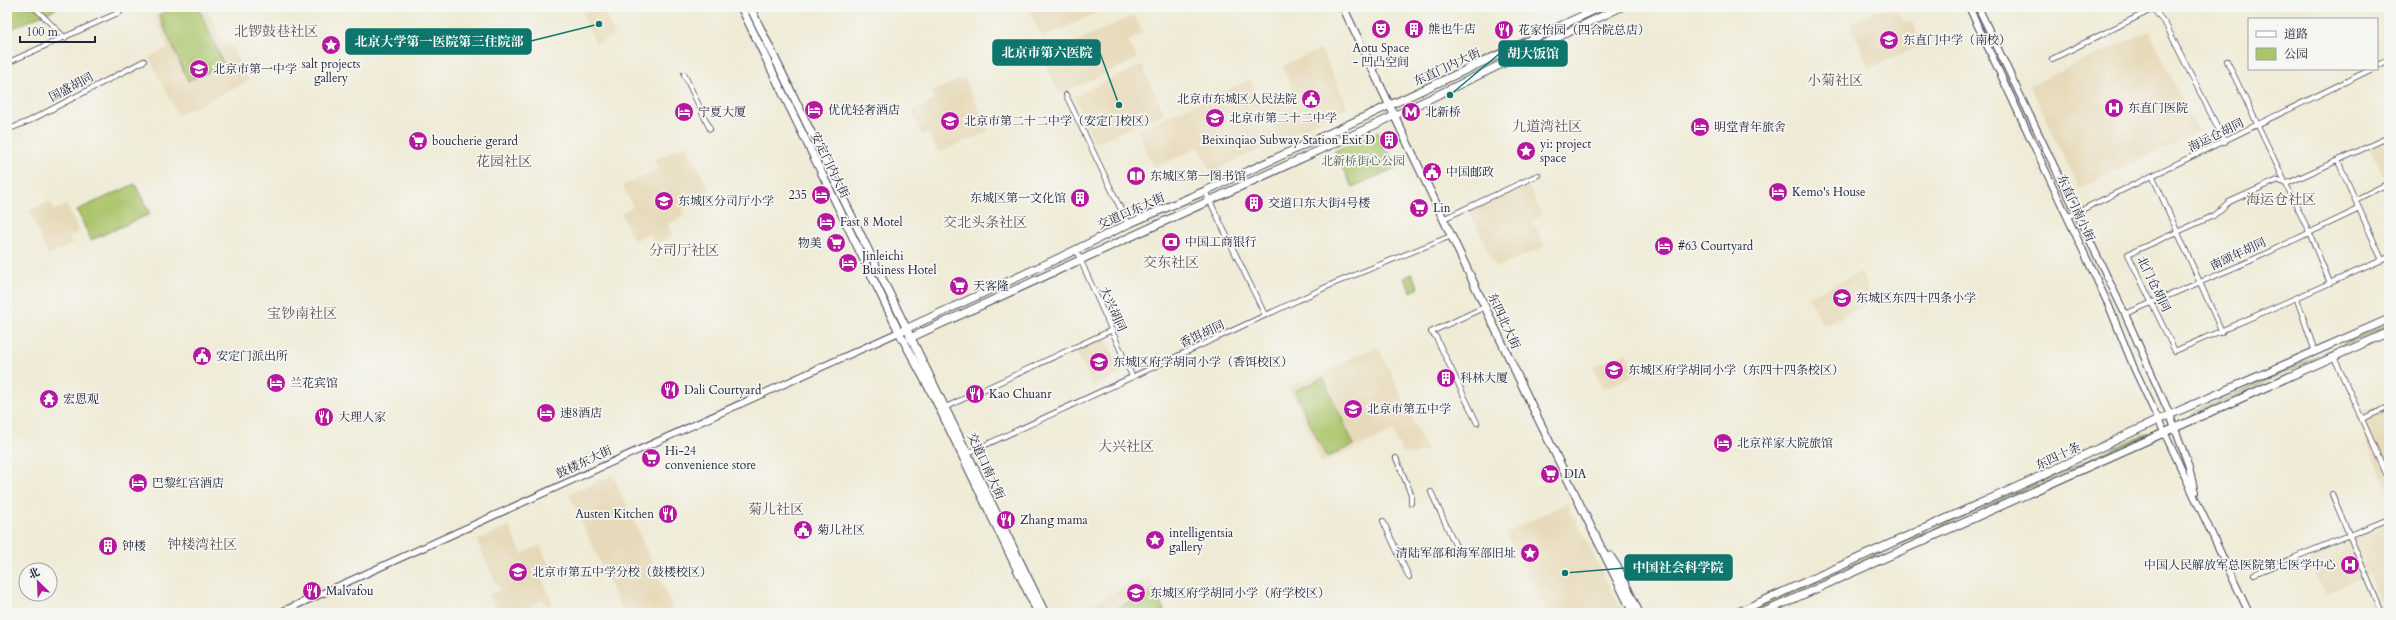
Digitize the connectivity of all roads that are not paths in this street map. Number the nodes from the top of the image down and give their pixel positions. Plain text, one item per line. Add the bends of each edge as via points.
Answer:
1 (34, 7) edge
2 (741, 7) edge
3 (750, 7) edge
4 (1343, 7) edge
5 (1601, 7) edge
6 (1621, 7) edge
7 (1969, 7) edge
8 (1978, 7) edge
9 (2153, 8) edge
10 (120, 12) dead end
11 (65, 38) junction
12 (2052, 58) dead end
13 (2389, 60) edge
14 (144, 61) dead end
15 (2227, 61) dead end
16 (7, 63) edge
17 (2378, 66) edge
18 (2370, 70) edge
19 (684, 74) dead end
20 (1066, 95) dead end
21 (1389, 106) junction
22 (1393, 115) junction
23 (2259, 125) junction
24 (710, 129) dead end
25 (7, 130) edge
26 (2389, 137) edge
27 (2225, 142) junction
28 (2338, 161) junction
29 (1538, 175) dead end
30 (2153, 177) junction
31 (2286, 184) junction
32 (1205, 191) junction
33 (2389, 193) edge
34 (2355, 200) junction
35 (1210, 201) junction
36 (2359, 209) junction
37 (2076, 214) junction
38 (2067, 217) junction
39 (1443, 219) junction
40 (1128, 224) junction
41 (2178, 231) junction
42 (2309, 232) junction
43 (1451, 236) junction
44 (1076, 250) junction
45 (2389, 257) edge
46 (2382, 260) junction
47 (1081, 261) junction
48 (2200, 283) junction
49 (2330, 283) junction
50 (2297, 299) junction
51 (2153, 303) junction
52 (1485, 307) junction
53 (2125, 314) junction
54 (1265, 315) junction
55 (2389, 319) edge
56 (1112, 330) junction
57 (902, 331) junction
58 (2222, 332) junction
59 (2389, 332) edge
60 (910, 338) junction
61 (2315, 352) junction
62 (2334, 357) junction
63 (1132, 376) junction
64 (2389, 407) edge
65 (946, 408) junction
66 (2170, 415) junction
67 (2362, 419) junction
68 (2158, 420) junction
69 (1477, 423) dead end
70 (2173, 428) junction
71 (2164, 432) junction
72 (966, 455) junction
73 (1396, 458) dead end
74 (2389, 480) edge
75 (1431, 492) dead end
76 (2332, 494) dead end
77 (1412, 503) dead end
78 (2198, 504) junction
79 (2389, 519) edge
80 (1383, 521) dead end
81 (2349, 535) junction
82 (1596, 536) junction
83 (1459, 553) dead end
84 (2254, 574) dead end
85 (1409, 577) dead end
86 (279, 613) edge
87 (1038, 613) edge
88 (1045, 613) edge
89 (1633, 613) edge
90 (1639, 613) edge
91 (1736, 613) edge
92 (1762, 613) edge
93 (2249, 613) edge
94 (2382, 613) edge

1 - 11 street
2 - 57 main road, 安定门内大街
3 - 57 main road, 安定门内大街
4 - 21 main road, 东四北大街
5 - 21 main road, 东直门内大街
6 - 22 main road, 东直门内大街
7 - 38 main road, 东直门南小街
8 - 37 main road, 东直门南小街
9 - 12 street
9 - 27 street via 2166,25
10 - 11 street
11 - 16 street
13 - 17 street
14 - 25 street, 国盛胡同
15 - 23 street
18 - 23 street, 海运仓胡同
19 - 24 street
20 - 40 street
21 - 22 main road, 东四北大街
21 - 32 main road, 交道口东大街
22 - 35 main road, 交道口东大街
22 - 39 main road, 东四北大街
23 - 27 street, 海运仓胡同
23 - 31 street
26 - 28 street, 北门仓胡同
27 - 30 street, 海运仓胡同
28 - 31 street, 北门仓胡同
28 - 34 street
29 - 39 street
30 - 37 street, 海运仓胡同
30 - 41 street
31 - 41 street, 北门仓胡同 via 2278,180 2229,202 2214,216
31 - 42 street
32 - 35 street
32 - 40 main road, 交道口东大街
33 - 34 street via 2385,185
34 - 36 street
35 - 47 main road, 交道口东大街
35 - 54 street
36 - 42 street, 南颂年胡同
36 - 46 street
37 - 38 street, 海运仓胡同
37 - 53 main road, 东直门南小街
38 - 68 main road, 东直门南小街
39 - 43 main road, 东四北大街
40 - 44 main road, 交道口东大街
41 - 48 street
41 - 51 street, 北门仓胡同 via 2128,254
42 - 48 street, 南颂年胡同
42 - 49 street
43 - 52 main road, 东四北大街
43 - 54 street, 香饵胡同 via 1335,283
44 - 47 street, 大兴胡同
44 - 57 main road, 交道口东大街
45 - 46 street, 北门仓胡同
46 - 49 street, 北门仓胡同
47 - 56 street, 大兴胡同
47 - 60 main road, 交道口东大街
48 - 51 street, 南颂年胡同
48 - 58 street
49 - 50 street, 北门仓胡同
50 - 58 street, 北门仓胡同
50 - 61 street
51 - 53 street, 南颂年胡同
51 - 58 street, 北门仓胡同 via 2175,351
52 - 69 street via 1431,332 1436,337
52 - 82 main road, 东四北大街
53 - 66 main road, 东直门南小街
54 - 63 street, 香饵胡同
55 - 61 main road, 东四十条
56 - 63 street, 大兴胡同
56 - 65 street
57 - 60 main road, 交道口南大街
57 - 72 main road, 交道口南大街
57 - 86 main road, 鼓楼东大街
59 - 62 main road, 东四十条
60 - 65 main road, 交道口南大街
61 - 66 main road, 东四十条
62 - 67 street
62 - 70 main road, 东四十条
63 - 72 street, 香饵胡同
64 - 67 street
65 - 72 main road, 交道口南大街
66 - 68 main road, 东四十条
66 - 70 main road, 东直门南小街
67 - 74 street
68 - 71 main road, 东直门南小街
68 - 91 main road, 东四十条 via 2032,480
70 - 71 main road, 东四十条
70 - 78 main road, 东直门南小街 via 2188,464
71 - 78 main road, 东直门南小街
71 - 92 main road, 东四十条
72 - 87 main road, 交道口南大街
72 - 88 main road, 交道口南大街
73 - 77 street via 1411,494
75 - 83 street
76 - 81 street
78 - 93 main road
79 - 81 street
80 - 85 street
81 - 84 street
81 - 94 street
82 - 89 main road, 东四北大街
82 - 90 main road, 东四北大街 via 1618,568

